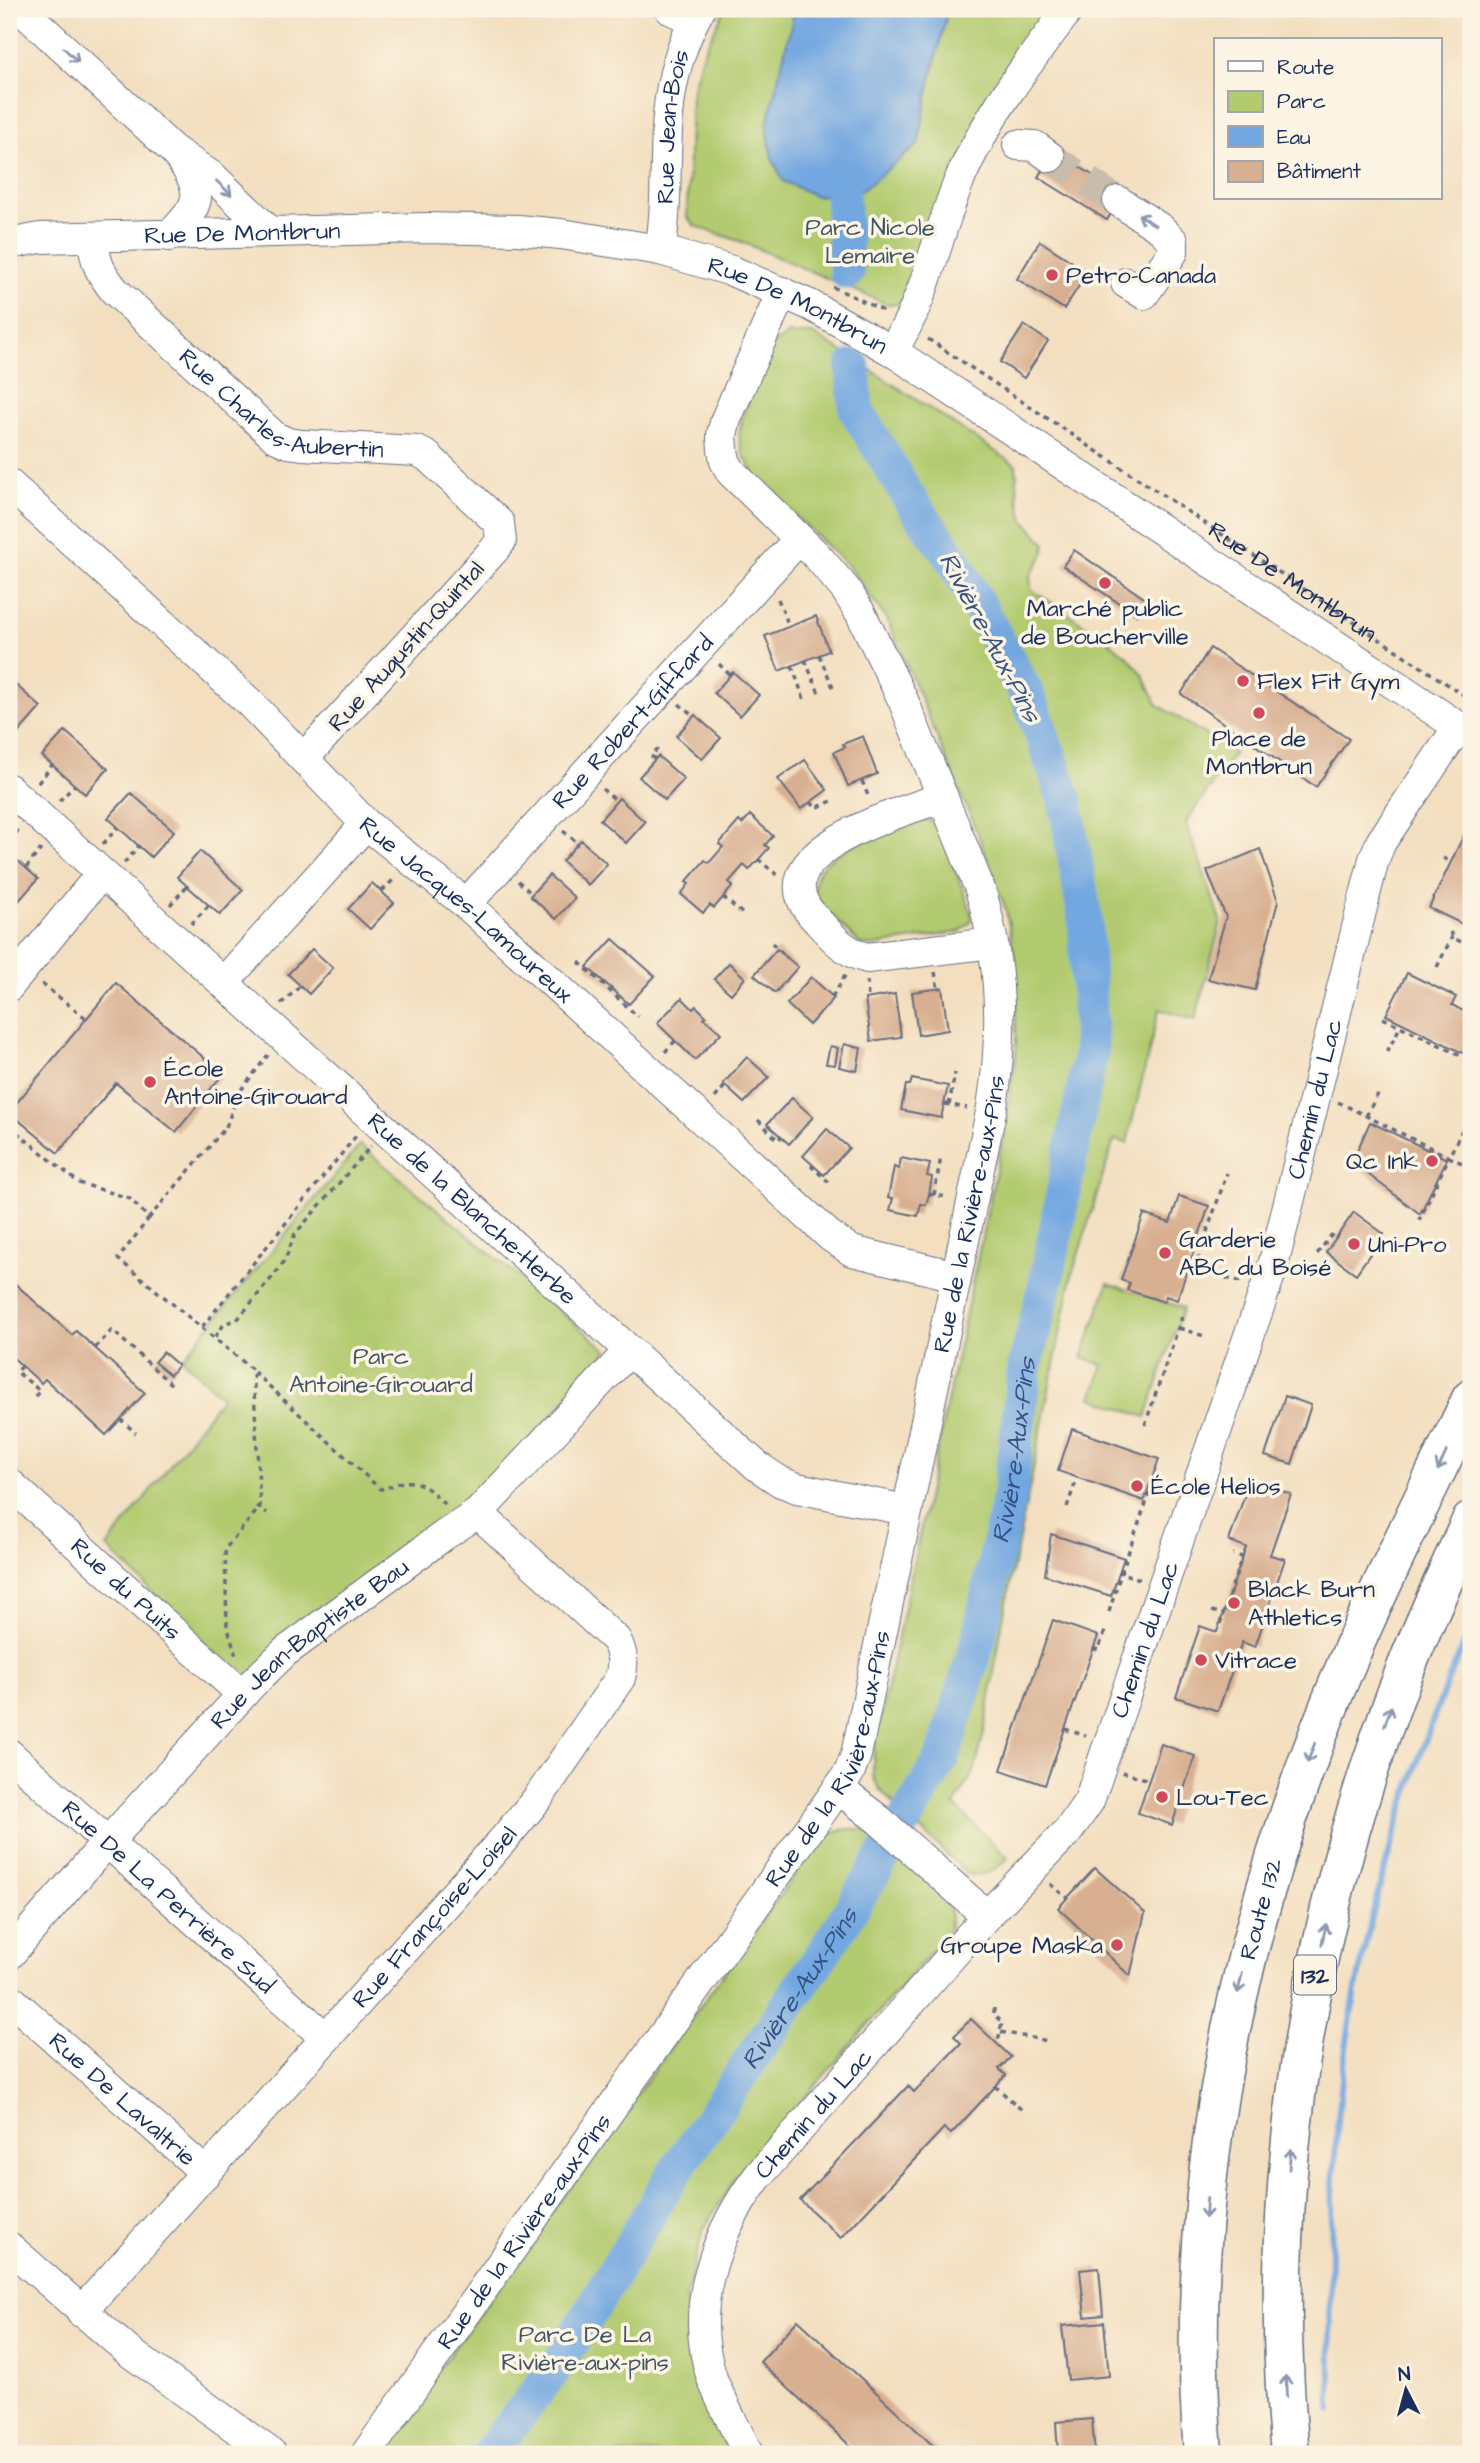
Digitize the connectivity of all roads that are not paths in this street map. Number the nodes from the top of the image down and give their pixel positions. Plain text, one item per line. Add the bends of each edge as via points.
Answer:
1 (20, 9) edge
2 (1069, 9) edge
3 (688, 12) edge
4 (1018, 145) dead end
5 (173, 150) junction
6 (1050, 157) tunnel mouth
7 (1118, 201) tunnel mouth
8 (270, 232) junction
9 (169, 236) junction
10 (93, 238) junction
11 (9, 244) edge
12 (660, 250) junction
13 (1126, 283) dead end
14 (782, 292) junction
15 (892, 351) junction
16 (9, 484) edge
17 (502, 532) joint
18 (798, 540) junction
19 (1465, 731) edge
20 (304, 758) junction
21 (20, 789) edge
22 (943, 797) junction
23 (366, 824) junction
24 (106, 864) junction
25 (466, 904) junction
26 (993, 943) junction
27 (22, 982) edge
28 (224, 982) junction
29 (956, 1276) junction
30 (629, 1351) junction
31 (1471, 1399) edge
32 (9, 1483) edge
33 (906, 1510) junction
34 (465, 1513) junction
35 (1471, 1521) edge
36 (242, 1694) junction
37 (9, 1754) edge
38 (839, 1789) junction
39 (107, 1843) junction
40 (987, 1916) junction
41 (9, 1955) edge
42 (9, 1998) edge
43 (327, 2038) junction
44 (206, 2173) junction
45 (9, 2247) edge
46 (81, 2312) junction
47 (272, 2454) edge
48 (366, 2454) edge
49 (748, 2454) edge
50 (1203, 2454) edge
51 (1290, 2454) edge

1 -> 5 street
2 - 15 street via 975,145 908,326
3 - 12 street, Rue Jean-Bois via 670,94
4 - 6 street via 1035,146
5 -> 8 street via 214,178
5 - 9 street via 192,177 197,200 188,218
13 -> 7 street via 1144,294 1173,253 1174,241
8 - 9 street, Rue De Montbrun
8 - 12 street, Rue De Montbrun via 518,230
9 - 10 street, Rue De Montbrun
10 - 11 street, Rue De Montbrun
10 - 17 street, Rue Charles-Aubertin via 100,271 114,290 275,437 288,443 417,451 492,515
12 - 14 street, Rue De Montbrun via 732,271
14 - 15 street, Rue De Montbrun
14 - 18 street, Rue de la Rivière-aux-Pins via 722,435 731,472
15 - 19 street, Rue De Montbrun
16 - 20 street, Rue Jacques-Lamoureux via 249,702
17 - 20 street, Rue Augustin-Quintal via 494,550
18 - 22 street, Rue de la Rivière-aux-Pins via 830,571 861,614
18 - 25 street, Rue Robert-Giffard
19 - 40 street, Chemin du Lac via 1381,842 1374,859 1273,1266 1089,1801 1069,1830
20 - 23 street, Rue Jacques-Lamoureux
21 - 24 street, Rue de la Blanche-Herbe
22 - 26 street, Rue de la Rivière-aux-Pins via 980,889
22 - 26 street via 825,847 810,860 802,876 807,909 841,946 867,958
23 - 25 street, Rue Jacques-Lamoureux
23 - 28 street
24 - 27 street
24 - 28 street, Rue de la Blanche-Herbe
25 - 29 street, Rue Jacques-Lamoureux via 840,1244 870,1256
26 - 29 street, Rue de la Rivière-aux-Pins via 1000,1015 997,1070
28 - 30 street, Rue de la Blanche-Herbe
29 - 33 street, Rue de la Rivière-aux-Pins
30 - 33 street, Rue de la Blanche-Herbe via 757,1466 781,1482
30 - 34 street, Rue Jean-Baptiste Bau
31 -> 50 highway, Route 132 via 1337,1687 1290,1810 1253,1928 1228,2037 1208,2177 1200,2309
32 - 36 street, Rue du Puits
33 - 38 street, Rue de la Rivière-aux-Pins via 856,1755
34 - 36 street, Rue Jean-Baptiste Bau via 443,1536 285,1652
34 - 43 street, Rue Françoise-Loisel via 616,1640 624,1665 620,1678 538,1798
51 -> 35 highway, 132 via 1284,2342 1285,2227 1300,2072 1316,1972 1342,1860 1374,1754 1411,1655
36 - 39 street, Rue Jean-Baptiste Bau
37 - 39 street, Rue De La Perrière Sud
38 - 40 street
38 - 48 street, Rue de la Rivière-aux-Pins
39 - 41 street, Rue Jean-Baptiste Bau
39 - 43 street, Rue De La Perrière Sud
40 - 49 street, Chemin du Lac via 759,2175 725,2227 708,2274 705,2333 713,2380
42 - 44 street, Rue De Lavaltrie
43 - 44 street, Rue Françoise-Loisel
44 - 46 street, Rue Françoise-Loisel
45 - 46 street
46 - 47 street

